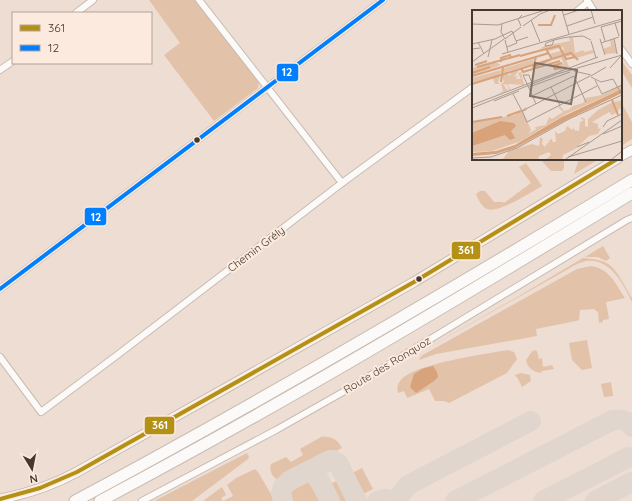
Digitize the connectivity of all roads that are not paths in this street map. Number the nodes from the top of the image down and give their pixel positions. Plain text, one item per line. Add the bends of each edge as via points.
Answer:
1 (93, 0) edge
2 (199, 0) edge
3 (383, 0) edge
4 (588, 1) edge
5 (578, 10) edge
6 (593, 10) edge
7 (77, 12) edge
8 (622, 50) edge
9 (12, 62) edge
10 (632, 64) edge
11 (0, 70) edge
12 (267, 87) junction
13 (472, 88) edge
14 (632, 150) edge
15 (622, 155) edge
16 (615, 160) edge
17 (632, 180) edge
18 (342, 184) junction
19 (632, 193) edge
20 (630, 218) edge
21 (0, 289) edge
22 (0, 357) edge
23 (0, 499) edge
24 (75, 501) edge
25 (100, 501) edge
26 (142, 501) edge

1 - 7 street
2 - 12 street
3 - 12 street
4 - 5 street
4 - 6 street
8 - 10 street
9 - 11 street
12 - 18 street
12 - 21 street
13 - 18 street, Chemin Grély
14 - 15 street
16 - 23 street via 71,475 36,490
17 - 24 highway via 300,376
18 - 22 street, Chemin Grély via 41,412
19 - 25 highway via 362,355
20 - 26 street, Route des Ronquoz via 343,392

